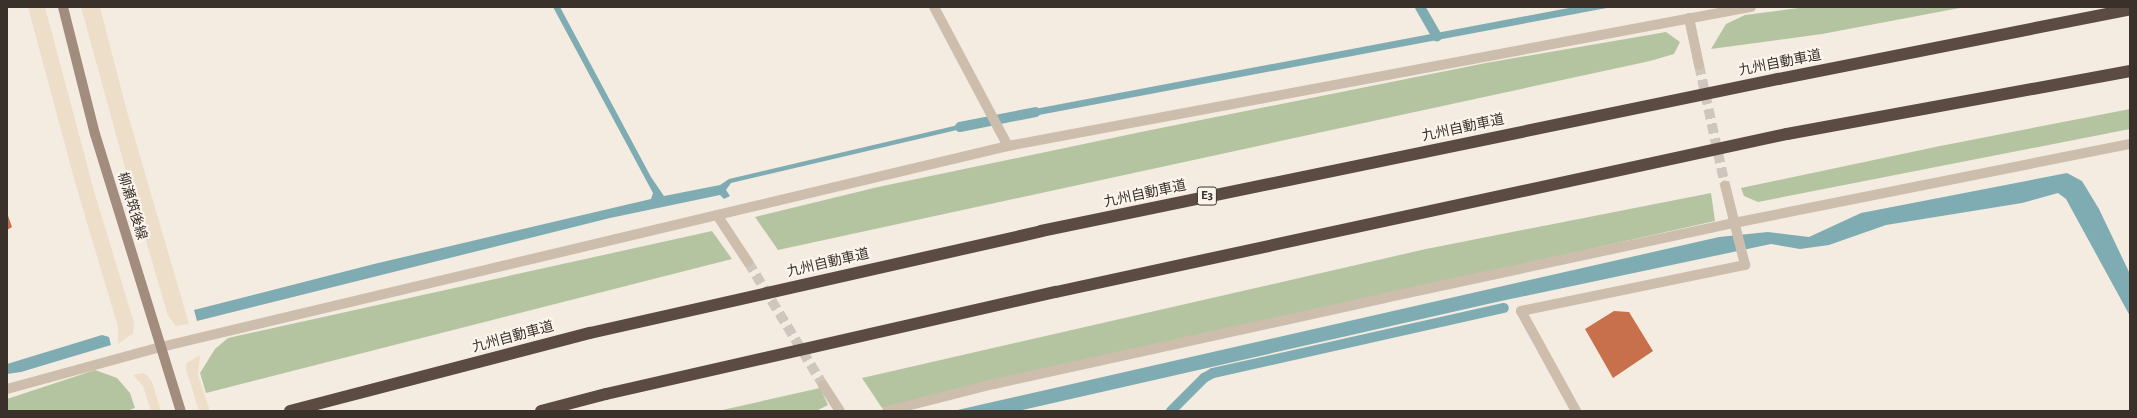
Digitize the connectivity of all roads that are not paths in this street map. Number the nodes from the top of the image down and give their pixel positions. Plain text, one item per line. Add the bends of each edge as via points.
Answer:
1 (63, 7) edge
2 (934, 7) edge
3 (1751, 7) edge
4 (2130, 9) edge
5 (1689, 18) junction
6 (1699, 65) tunnel mouth
7 (2130, 71) edge
8 (2130, 144) edge
9 (1008, 146) junction
10 (1725, 184) tunnel mouth
11 (717, 215) junction
12 (1734, 224) junction
13 (748, 262) tunnel mouth
14 (161, 347) junction
15 (823, 385) tunnel mouth
16 (7, 389) edge
17 (181, 411) edge
18 (290, 411) edge
19 (541, 411) edge
20 (840, 411) edge
21 (886, 411) edge
22 (1576, 411) edge

1 - 14 main road, 柳瀬筑後線 via 96,134
2 - 9 street
3 - 5 street
4 - 18 highway, 九州自動車道 / E3 via 1786,77 1041,231 590,333
5 - 6 street
5 - 9 street
7 - 19 highway via 1787,134 1056,292 622,390
8 - 12 street
9 - 11 street
10 - 12 street
11 - 13 street
11 - 14 street
12 - 21 street via 1369,301 994,384
12 - 22 street via 1745,265 1521,311
14 - 16 street
14 - 17 main road, 柳瀬筑後線
15 - 20 street

